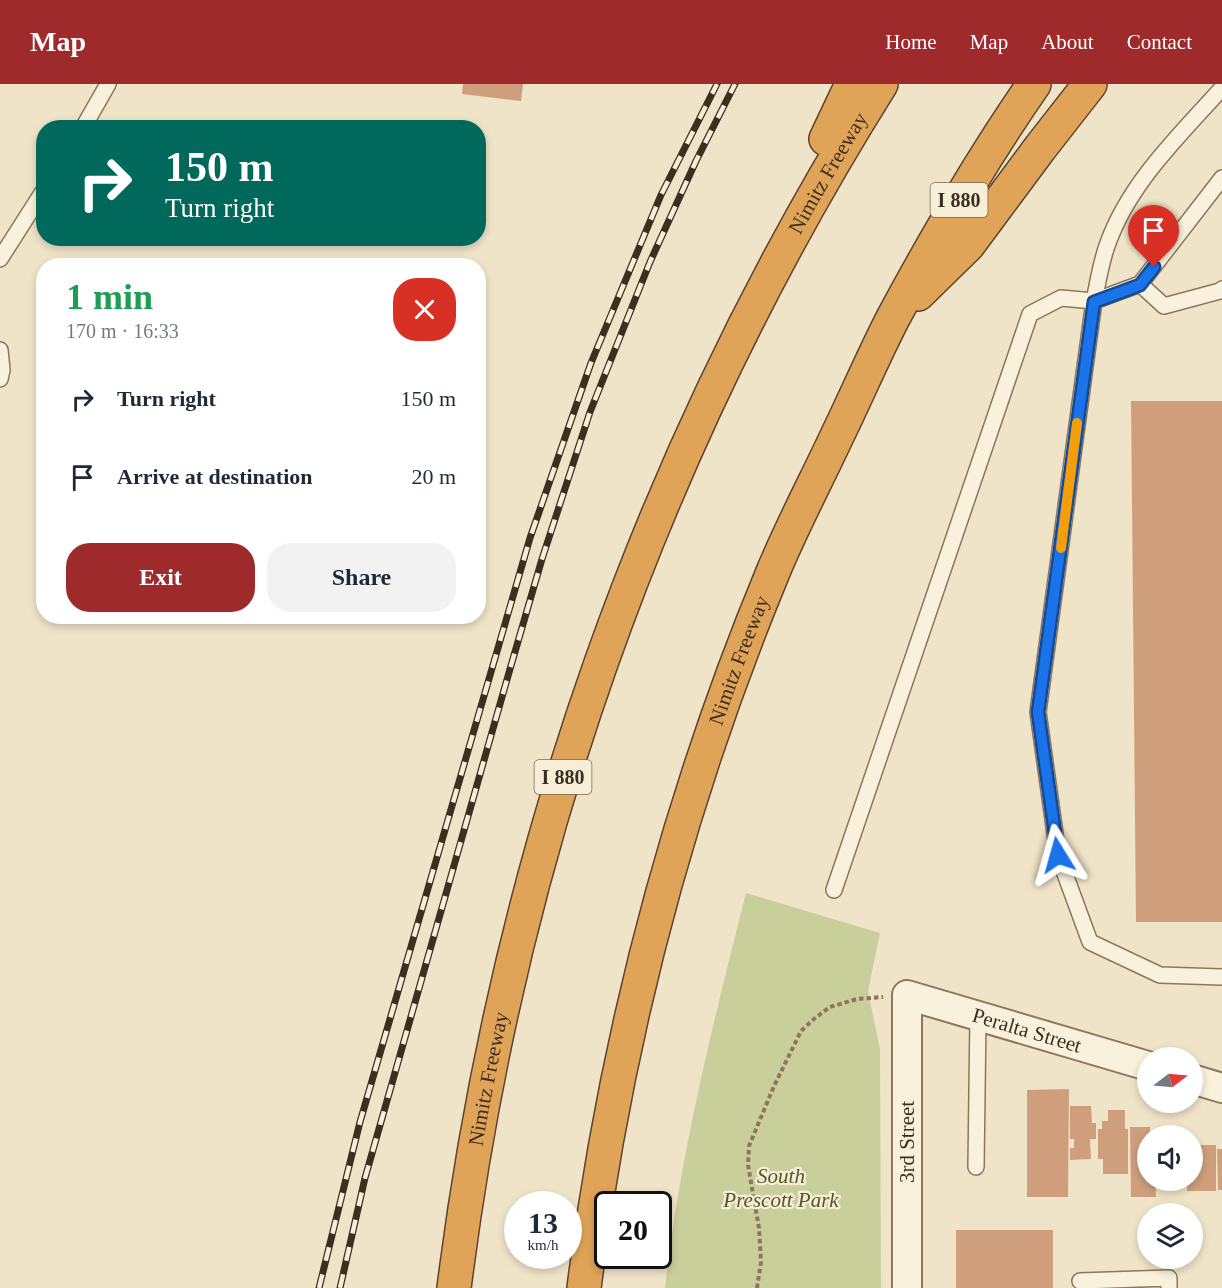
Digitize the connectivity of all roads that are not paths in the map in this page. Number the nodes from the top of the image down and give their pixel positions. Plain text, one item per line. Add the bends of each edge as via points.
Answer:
1 (108, 84) edge
2 (852, 84) edge
3 (881, 84) edge
4 (1034, 84) edge
5 (1090, 84) edge
6 (1222, 88) edge
7 (88, 120) edge
8 (1222, 178) edge
9 (36, 203) edge
10 (0, 259) edge
11 (1140, 285) junction
12 (1222, 291) edge
13 (761, 293) junction
14 (1094, 302) junction
15 (892, 321) junction
16 (0, 350) edge
17 (0, 379) edge
18 (834, 890) dead end
19 (1222, 977) edge
20 (907, 995) joint
21 (978, 1016) junction
22 (1137, 1063) edge
23 (1203, 1082) edge
24 (1222, 1088) edge
25 (976, 1167) dead end
26 (1080, 1281) dead end
27 (454, 1288) edge
28 (584, 1288) edge
29 (907, 1288) edge
30 (1170, 1288) edge

1 - 7 lane
2 - 13 highway
3 - 13 highway, Nimitz Freeway / I 880
4 - 15 highway, Nimitz Freeway / I 880 via 962,193
5 - 15 highway via 968,245
6 - 14 lane via 1145,175 1125,208 1107,243
8 - 11 lane
9 - 10 lane
11 - 12 lane via 1164,306
11 - 14 lane
13 - 27 highway, Nimitz Freeway / I 880 via 697,425 644,548 589,696 552,813 494,1043 473,1153
14 - 18 lane via 1061,298 1030,314
14 - 19 lane via 1038,712 1058,855 1090,942 1160,975
15 - 28 highway, Nimitz Freeway / I 880 via 775,568 702,759 663,891 624,1047
16 - 17 lane
20 - 21 street, Peralta Street
20 - 29 street, 3rd Street
21 - 22 street, Peralta Street
21 - 25 lane
23 - 24 street
26 - 30 lane via 1169,1278

